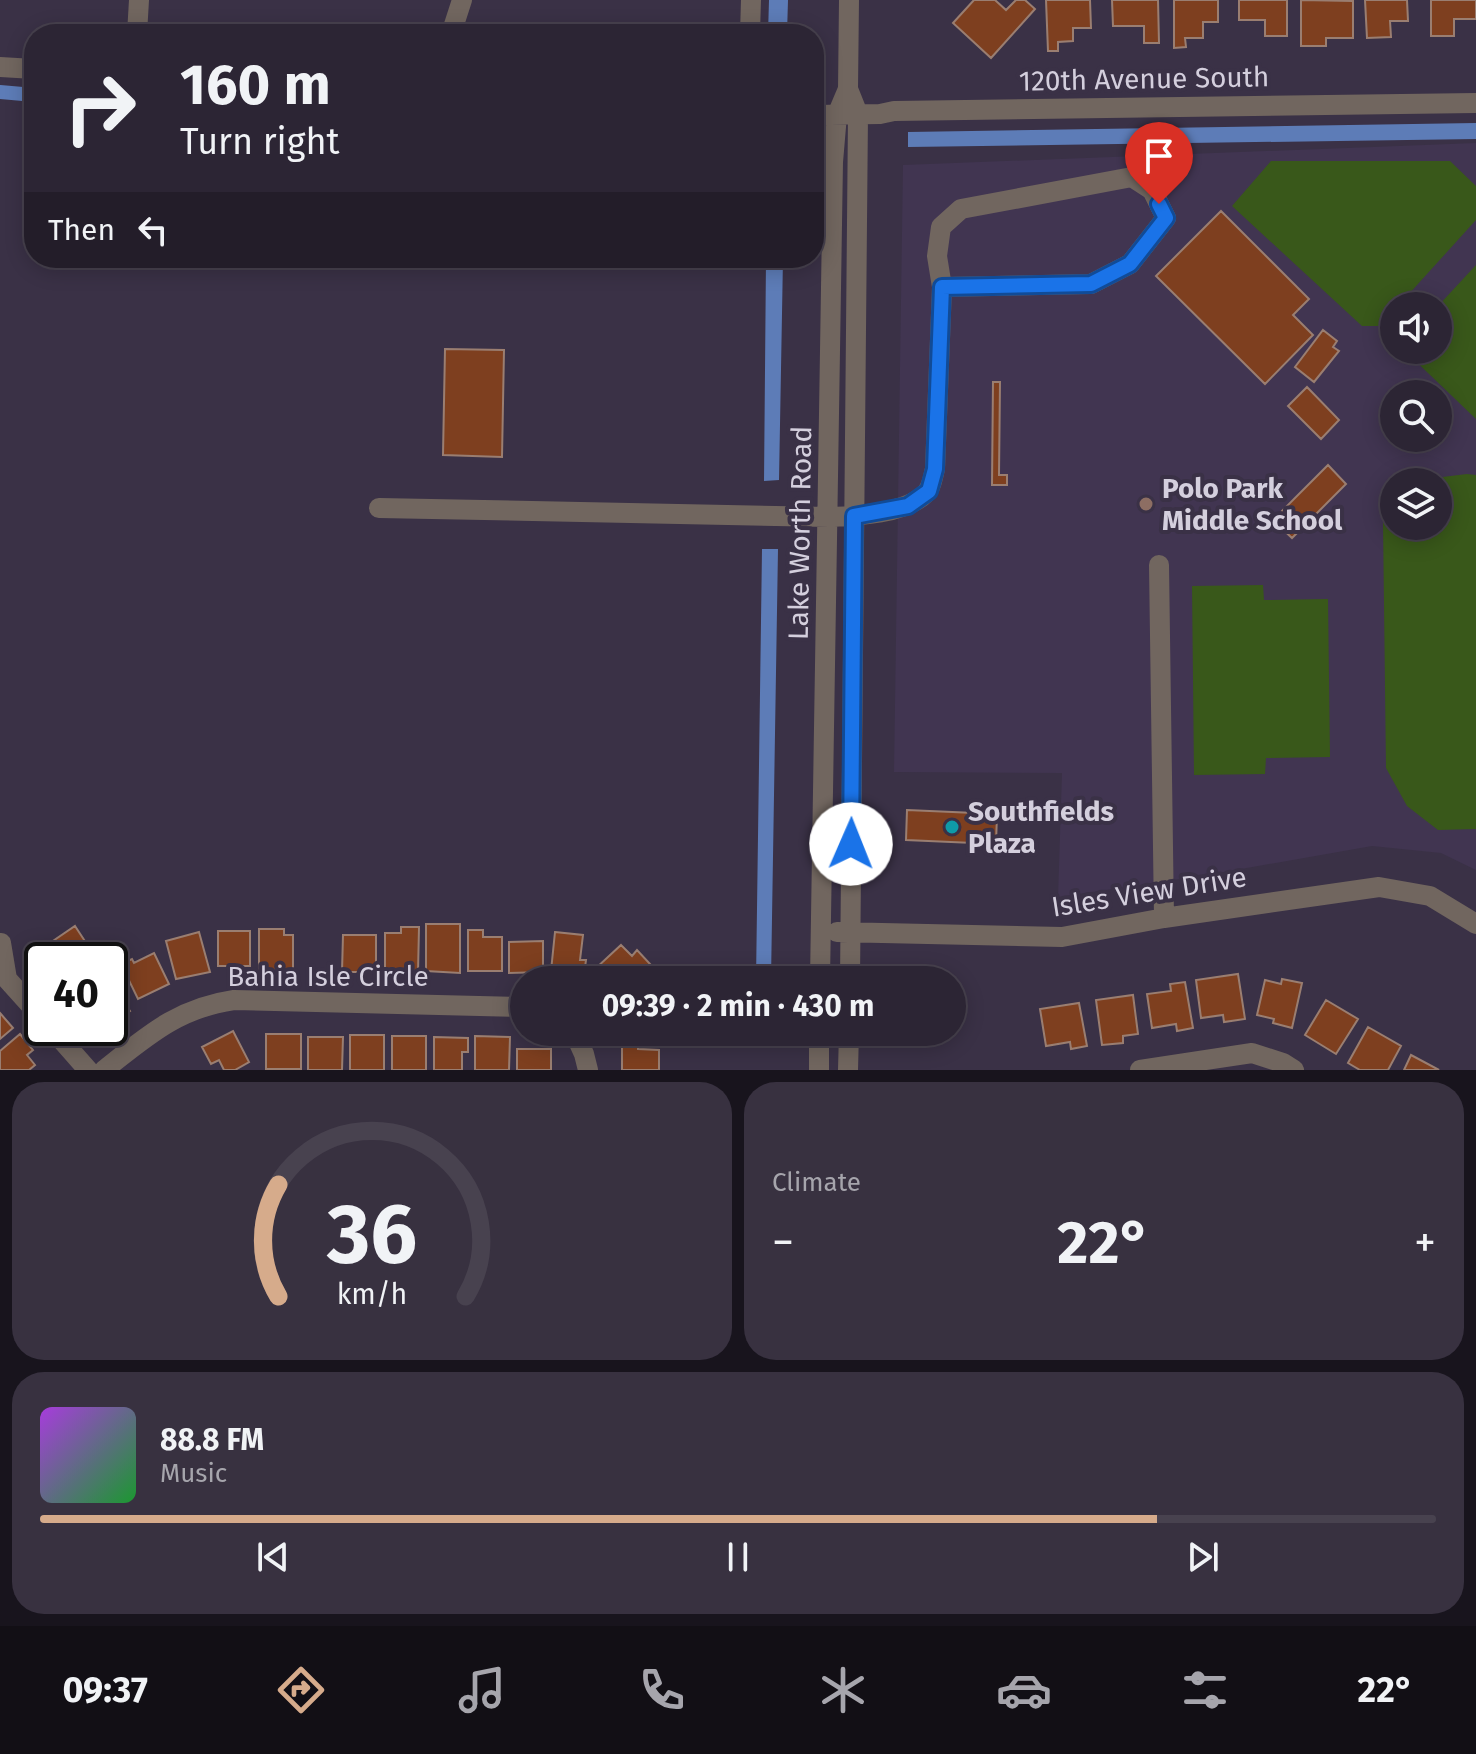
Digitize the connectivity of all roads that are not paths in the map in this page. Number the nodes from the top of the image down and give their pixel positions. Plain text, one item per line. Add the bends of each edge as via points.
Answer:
1 (139, 0) edge
2 (462, 0) edge
3 (751, 0) edge
4 (849, 0) edge
5 (138, 24) edge
6 (454, 24) edge
7 (750, 24) edge
8 (0, 67) edge
9 (24, 68) edge
10 (1476, 103) edge
11 (824, 115) edge
12 (847, 115) junction
13 (942, 287) junction
14 (379, 508) dead end
15 (854, 516) junction
16 (829, 517) junction
17 (1159, 565) dead end
18 (1164, 918) junction
19 (1476, 924) edge
20 (821, 931) junction
21 (850, 933) junction
22 (1, 943) edge
23 (820, 966) edge
24 (850, 966) edge
25 (24, 998) edge
26 (510, 1007) edge
27 (67, 1046) edge
28 (580, 1046) edge
29 (819, 1046) edge
30 (849, 1046) edge
31 (88, 1070) edge
32 (104, 1070) edge
33 (588, 1070) edge
34 (819, 1070) edge
35 (848, 1070) edge
36 (1140, 1070) edge
37 (1294, 1070) edge

1 - 5 street
2 - 6 street
3 - 7 street
4 - 12 street, Lake Worth Road
8 - 9 street
10 - 12 street, 120th Avenue South
11 - 12 street, 120th Avenue South
12 - 15 street, Lake Worth Road
12 - 16 street, Lake Worth Road via 833,162
13 - 13 street via 1091,284 1130,264 1166,218 1152,190 1132,177 961,209 941,227 937,256
13 - 15 street via 935,469 929,491 908,506
14 - 16 street
15 - 16 street
15 - 21 street, Lake Worth Road
16 - 20 street, Lake Worth Road
17 - 18 street
18 - 19 street, Isles View Drive via 1379,887 1430,896
18 - 21 street, Isles View Drive via 1062,937
20 - 21 street, Isles View Drive
20 - 23 street, Lake Worth Road
21 - 24 street, Lake Worth Road
22 - 25 street via 7,979
26 - 32 street, Bahia Isle Circle via 214,1003 171,1019
27 - 31 street
28 - 33 street
29 - 34 street
30 - 35 street
36 - 37 street via 1252,1053

